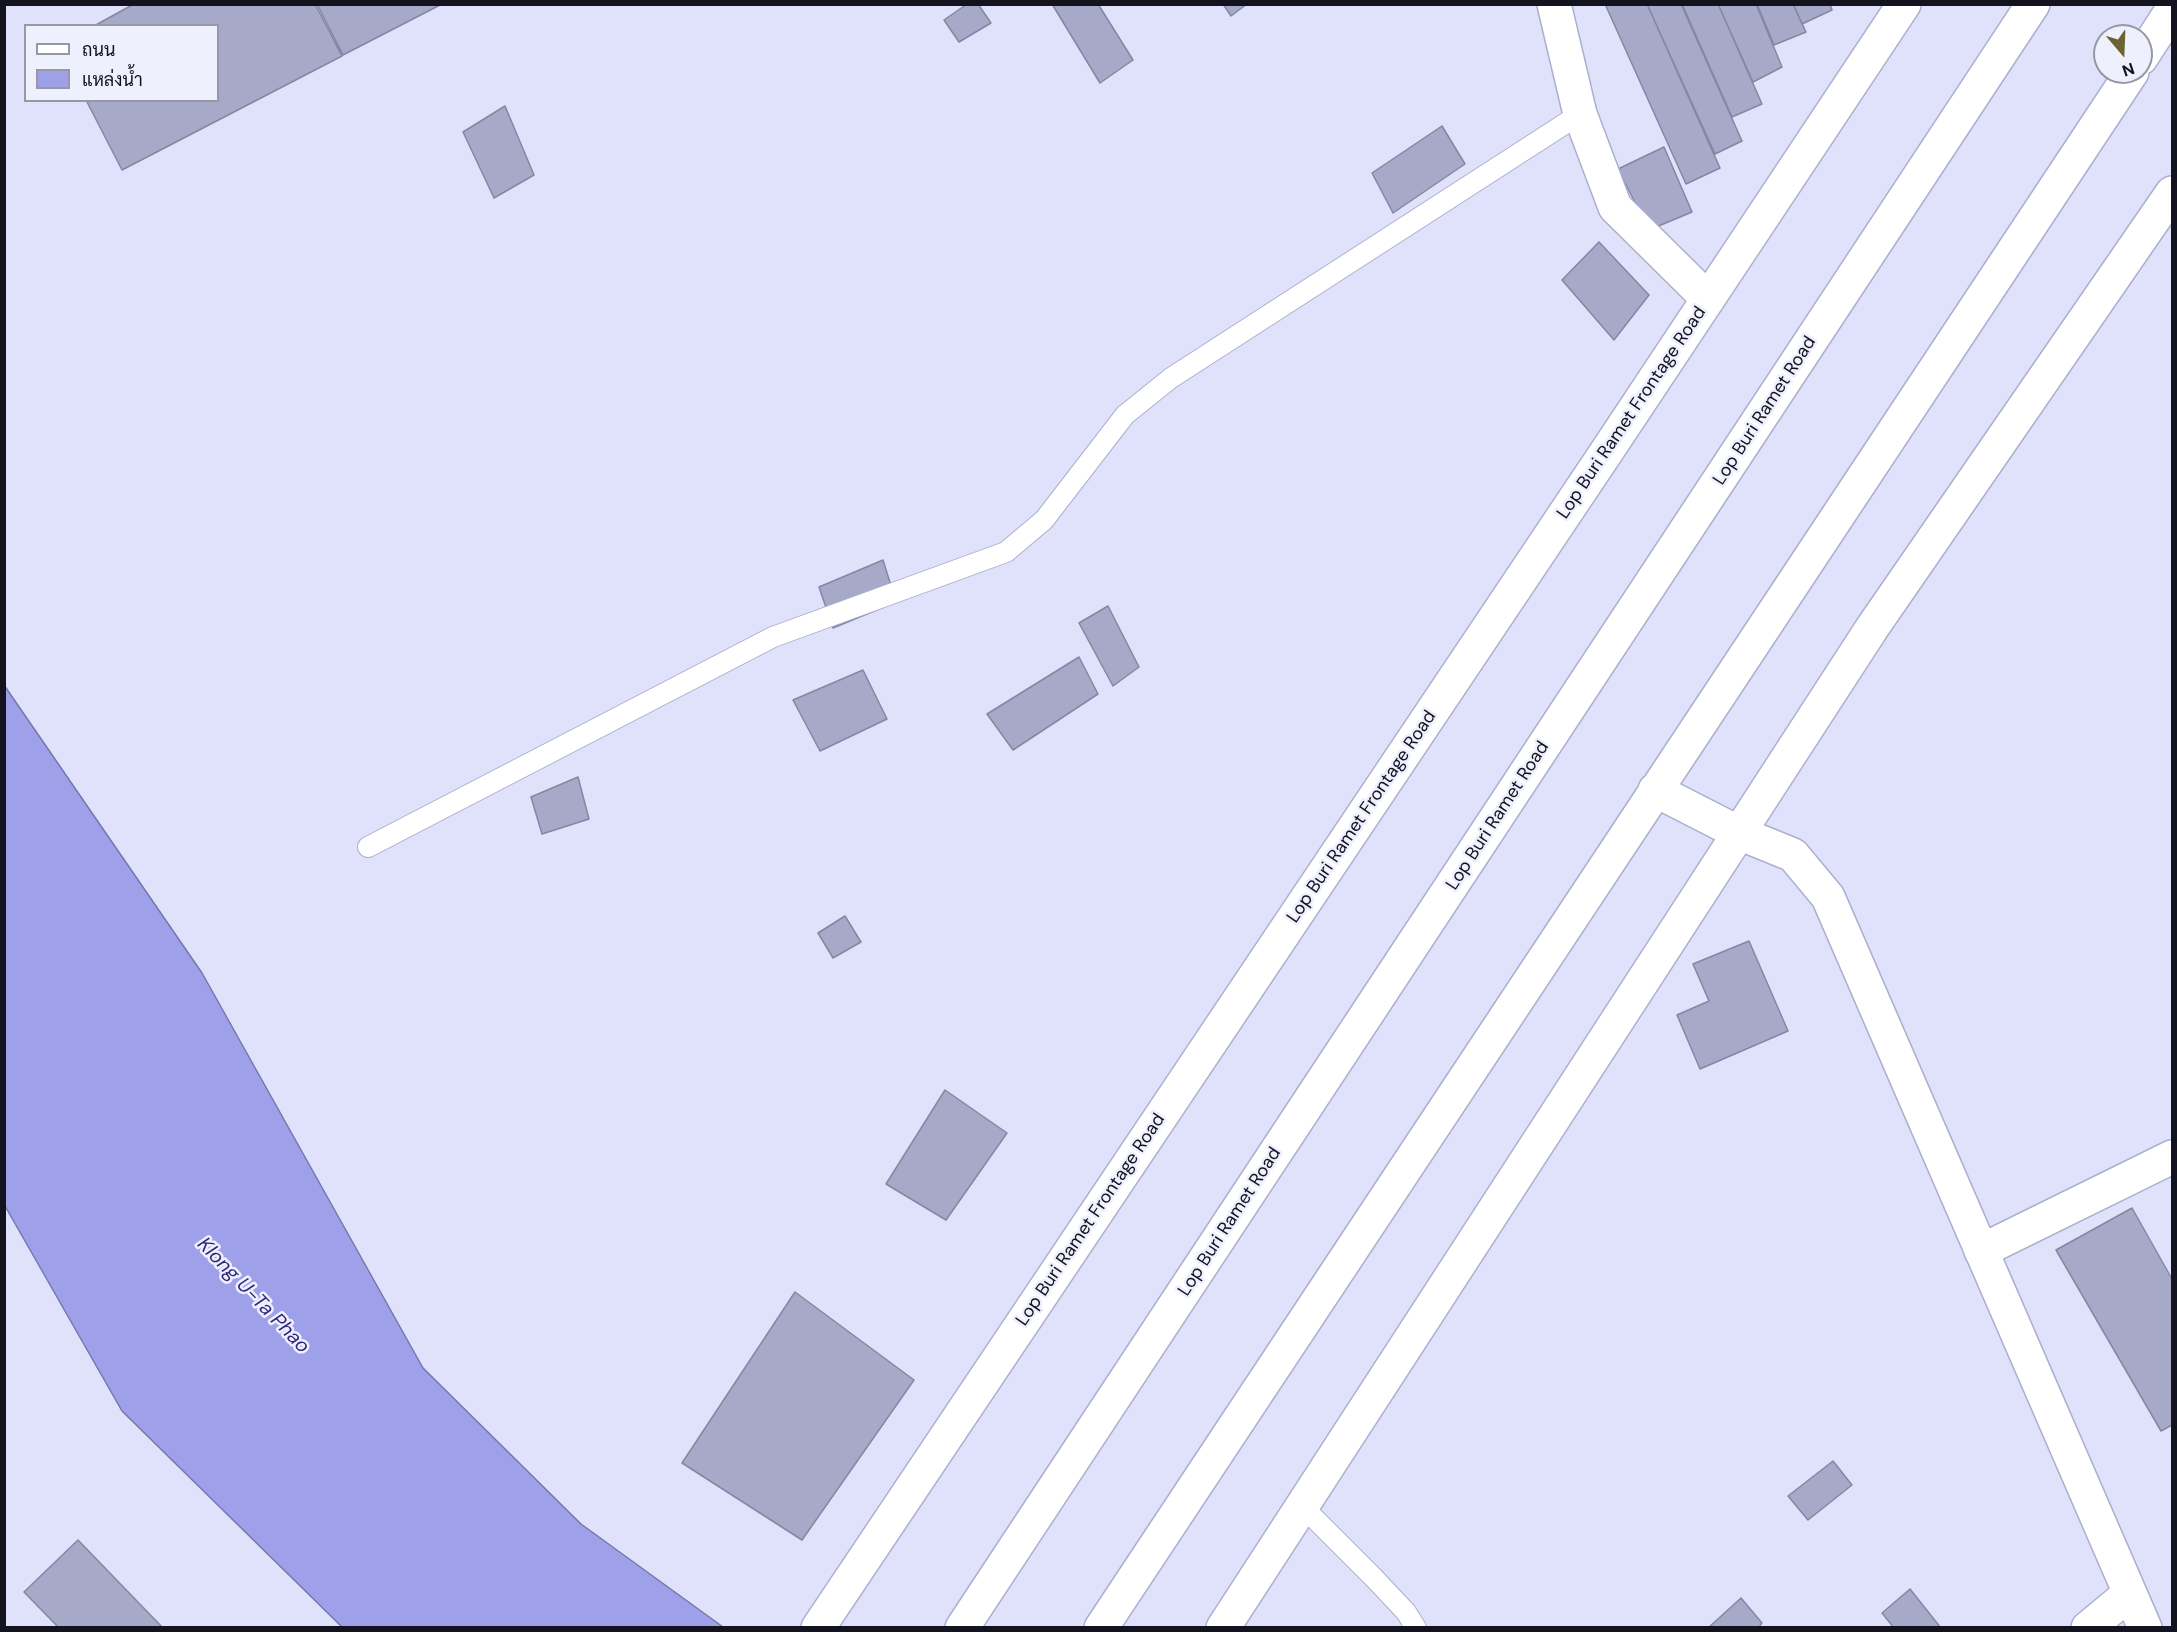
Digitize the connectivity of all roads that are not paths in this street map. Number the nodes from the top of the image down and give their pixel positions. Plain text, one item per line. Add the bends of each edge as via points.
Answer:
1 (1554, 4) edge
2 (1904, 4) edge
3 (2033, 4) edge
4 (2172, 10) edge
5 (2153, 39) edge
6 (2124, 84) edge
7 (1580, 114) junction
8 (2172, 193) edge
9 (1708, 299) junction
10 (1655, 790) junction
11 (1739, 833) junction
12 (368, 847) dead end
13 (2172, 1157) edge
14 (1982, 1251) junction
15 (1302, 1506) junction
16 (2129, 1594) junction
17 (821, 1623) edge
18 (962, 1628) edge
19 (1101, 1628) edge
20 (1223, 1628) edge
21 (1416, 1628) edge
22 (2088, 1628) edge
23 (2145, 1628) edge

1 - 7 main road
2 - 9 main road, Lop Buri Ramet Frontage Road
3 - 18 main road, Lop Buri Ramet Road
4 - 5 main road
6 - 10 main road
7 - 9 main road via 1615,207
7 - 12 lane via 1171,378 1125,415 1044,520 1006,552 773,637
8 - 11 main road via 1872,628
9 - 17 main road, Lop Buri Ramet Frontage Road
10 - 11 main road
10 - 19 main road
11 - 14 main road via 1793,855 1828,897
11 - 15 main road
13 - 14 main road
14 - 16 main road
15 - 20 main road
15 - 21 lane via 1382,1586
16 - 22 main road
16 - 23 main road

